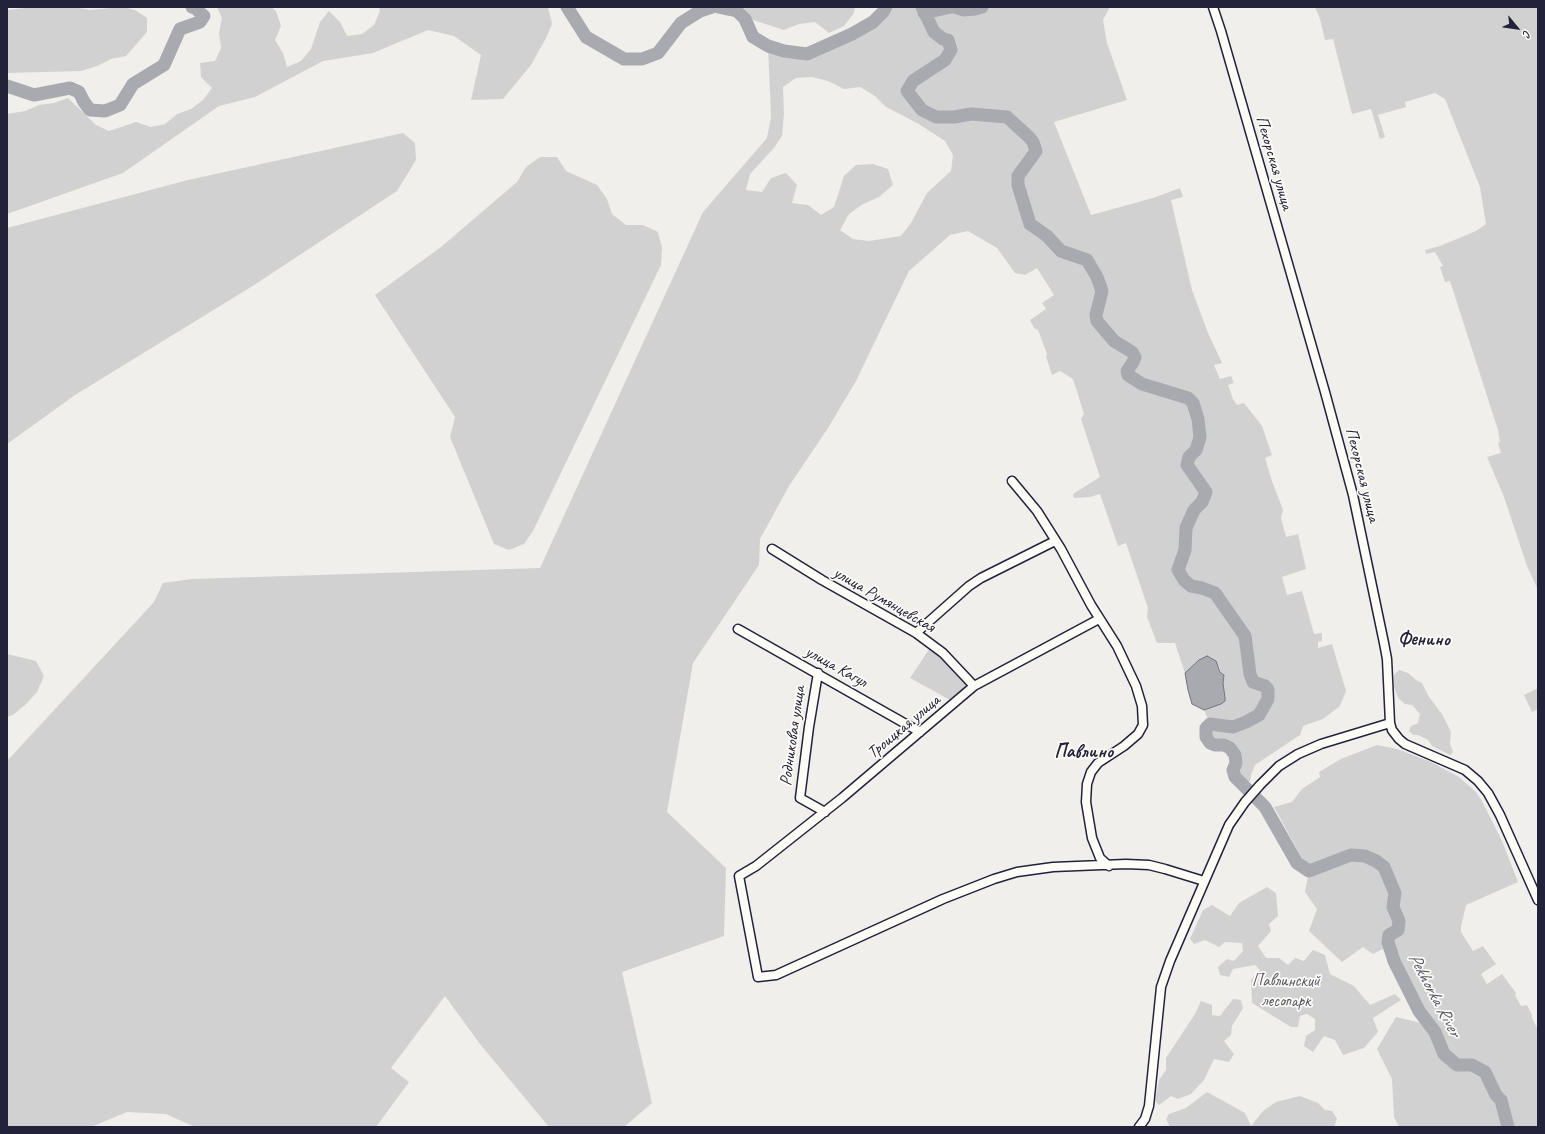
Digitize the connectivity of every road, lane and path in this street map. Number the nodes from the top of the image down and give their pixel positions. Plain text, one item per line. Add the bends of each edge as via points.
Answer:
1 (1213, 7) edge
2 (1012, 480) dead end
3 (1055, 541) junction
4 (772, 549) dead end
5 (1099, 618) junction
6 (738, 629) dead end
7 (916, 632) junction
8 (818, 674) junction
9 (974, 686) junction
10 (1390, 723) junction
11 (920, 732) junction
12 (825, 812) junction
13 (1110, 866) junction
14 (1204, 881) junction
15 (1538, 900) edge
16 (1139, 1127) edge

1 - 10 street, Пехорская улица via 1325,392 1353,498 1387,659
2 - 3 street via 1037,511
3 - 5 street
3 - 7 street via 981,578
4 - 7 street, улица Румянцевская
5 - 9 street, Троицкая улица
5 - 13 street via 1117,646 1136,686 1143,719 1138,734 1098,763 1091,772 1087,784 1086,802 1092,838 1100,858
6 - 8 street, улица Кагул
7 - 9 street, улица Румянцевская via 943,653
8 - 11 street, улица Кагул
8 - 12 street, Родниковая улица via 800,798
9 - 11 street, Троицкая улица
10 - 14 street via 1321,744 1279,766 1245,802 1229,825
10 - 15 street, Пехорская улица via 1395,735 1405,744 1465,770 1478,781 1500,815
11 - 12 street, Троицкая улица
12 - 13 street, Троицкая улица via 756,866 739,876 758,977 776,975 943,899 994,879 1036,868
13 - 14 street via 1149,865
14 - 16 street via 1161,987 1149,1106

